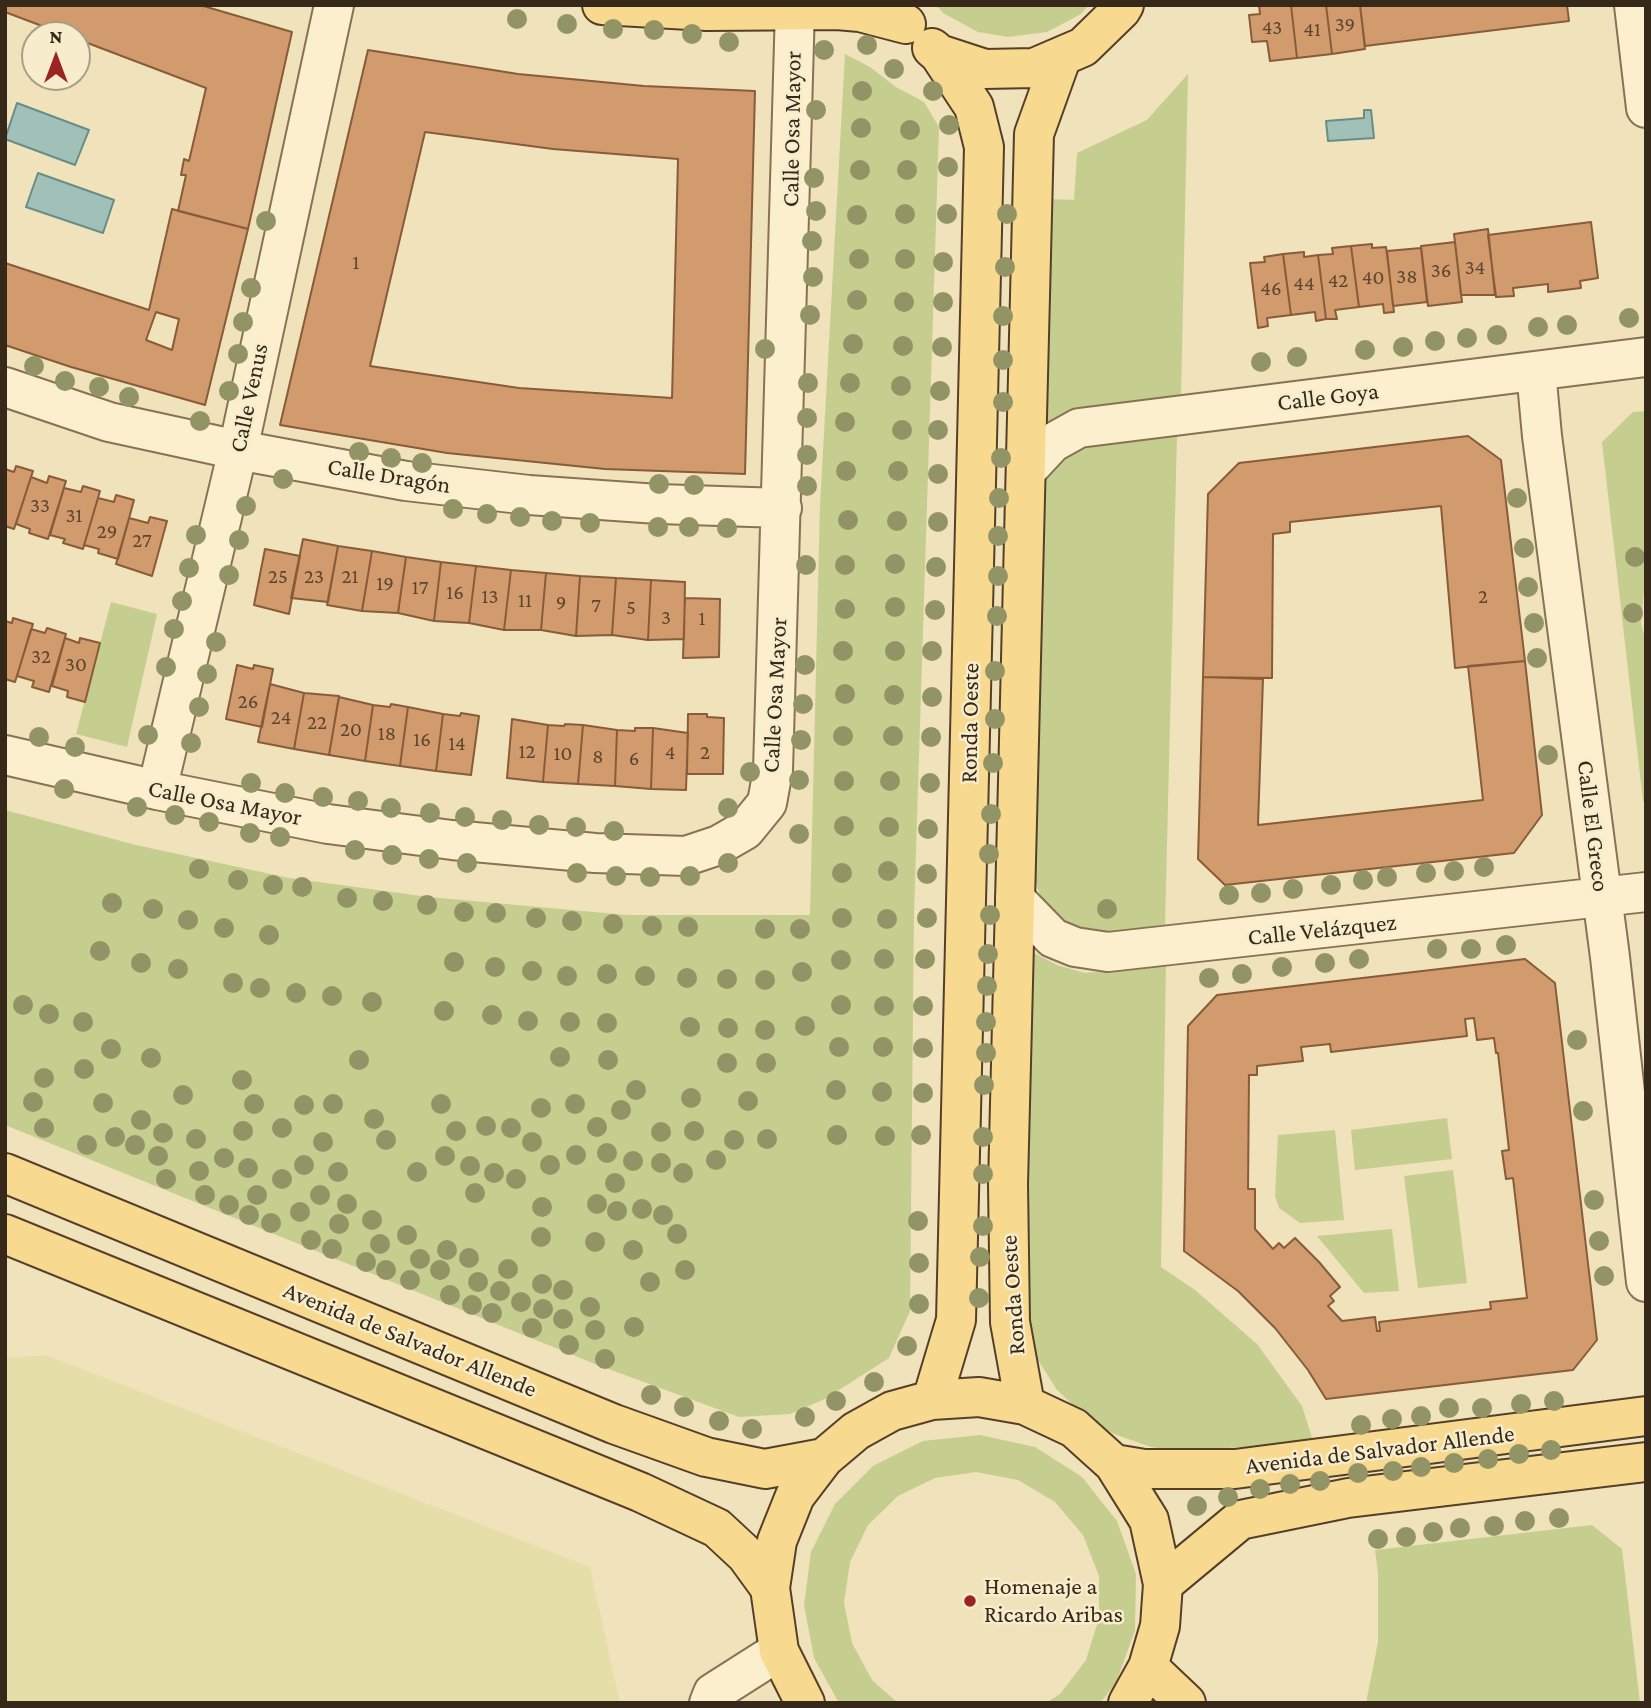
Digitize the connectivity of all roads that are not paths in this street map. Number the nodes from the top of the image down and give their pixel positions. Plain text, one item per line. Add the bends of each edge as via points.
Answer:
1 (334, 5) edge
2 (602, 5) edge
3 (1124, 5) edge
4 (1634, 5) edge
5 (795, 8) junction
6 (899, 15) edge
7 (939, 54) junction
8 (1062, 56) junction
9 (1646, 108) edge
10 (1646, 357) edge
11 (1536, 371) junction
12 (5, 387) edge
13 (238, 450) junction
14 (1026, 471) junction
15 (782, 508) junction
16 (5, 755) edge
17 (157, 790) junction
18 (1646, 892) edge
19 (1602, 898) junction
20 (1015, 899) junction
21 (5, 1173) edge
22 (5, 1234) edge
23 (1646, 1282) edge
24 (932, 1400) junction
25 (1026, 1405) junction
26 (1646, 1416) edge
27 (824, 1458) junction
28 (1646, 1462) edge
29 (1114, 1464) junction
30 (1163, 1584) junction
31 (770, 1588) junction
32 (779, 1651) junction
33 (1148, 1667) junction
34 (709, 1703) edge
35 (805, 1703) edge
36 (1128, 1703) edge
37 (1186, 1703) edge

1 - 13 street, Calle Venus
2 - 5 main road via 707,11
3 - 8 main road via 1083,47
4 - 9 street
5 - 6 main road
5 - 15 street, Calle Osa Mayor
6 - 7 main road
7 - 8 main road via 985,69 1034,68
7 - 24 main road, Ronda Oeste via 974,107 984,147 956,1320
8 - 14 main road, Ronda Oeste via 1034,134
10 - 11 street, Calle Goya
11 - 14 street, Calle Goya via 1079,428 1052,443
11 - 19 street, Calle El Greco
12 - 13 street, Calle Dragón via 109,422
13 - 15 street, Calle Dragón via 406,481 529,495
13 - 17 street, Calle Venus
14 - 20 main road, Ronda Oeste
15 - 17 street, Calle Osa Mayor via 774,770 766,803 745,830 719,845 686,856 452,840 328,824
16 - 17 street, Calle Osa Mayor
18 - 19 street, Calle Velázquez
19 - 20 street, Calle Velázquez via 1108,952 1053,938
19 - 23 street, Calle El Greco
20 - 25 main road, Ronda Oeste via 1008,1184 1010,1322
21 - 27 main road, Avenida de Salvador Allende via 614,1424 706,1457 765,1469
22 - 31 main road via 651,1497 717,1528 746,1555
24 - 25 main road via 979,1397
24 - 27 main road via 892,1411 856,1431
25 - 29 main road via 1074,1428
26 - 29 main road, Avenida de Salvador Allende via 1235,1469 1144,1469
27 - 31 main road via 795,1496 777,1541
28 - 30 main road, Avenida de Salvador Allende via 1348,1498 1240,1520
29 - 30 main road via 1149,1520
30 - 33 main road via 1160,1626
31 - 32 main road
32 - 34 street via 713,1693
32 - 35 main road
33 - 36 main road
33 - 37 main road

